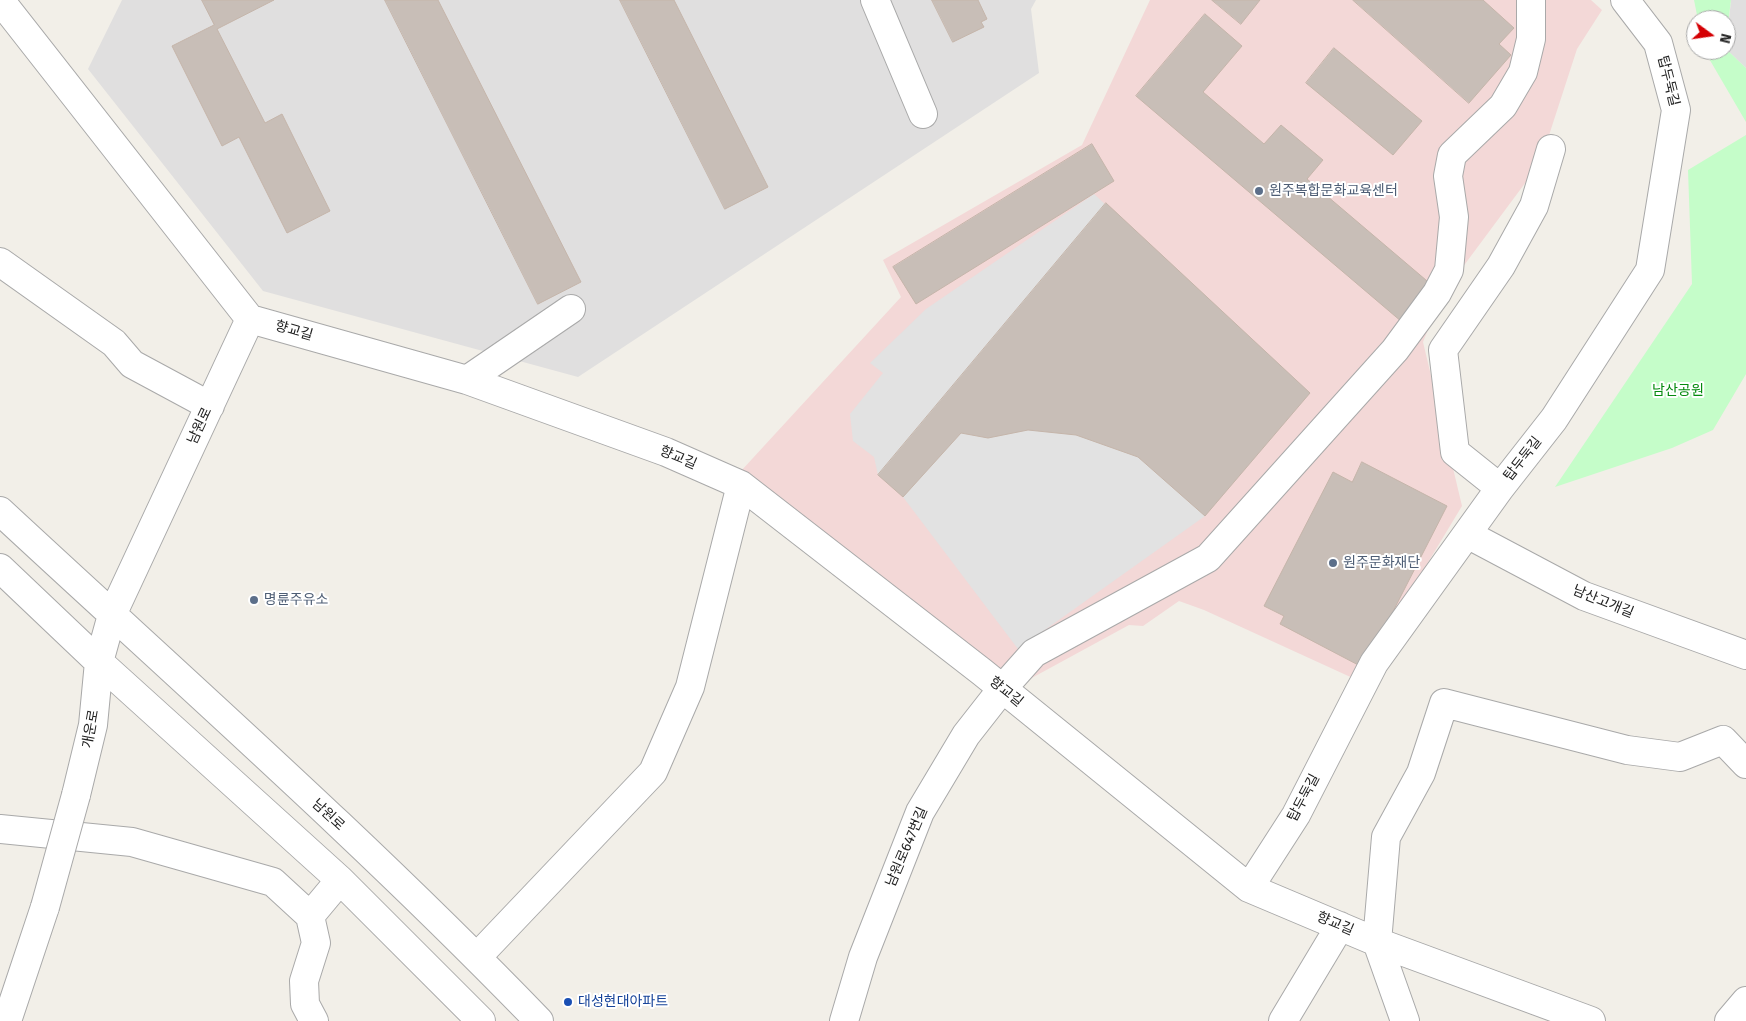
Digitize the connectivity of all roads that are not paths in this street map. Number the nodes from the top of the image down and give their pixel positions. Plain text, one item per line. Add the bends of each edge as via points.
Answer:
1 (0, 0) edge
2 (875, 0) edge
3 (1531, 0) edge
4 (1632, 3) edge
5 (923, 114) dead end
6 (1551, 149) dead end
7 (0, 262) edge
8 (571, 309) dead end
9 (250, 319) junction
10 (467, 380) junction
11 (210, 406) junction
12 (741, 485) junction
13 (1500, 488) junction
14 (0, 511) edge
15 (1467, 534) junction
16 (0, 568) edge
17 (112, 614) junction
18 (1746, 655) edge
19 (99, 662) junction
20 (1002, 689) junction
21 (1746, 764) edge
22 (0, 829) edge
23 (340, 880) junction
24 (1249, 888) junction
25 (310, 916) junction
26 (1340, 926) junction
27 (1376, 942) junction
28 (478, 958) junction
29 (1746, 1001) edge
30 (7, 1021) edge
31 (314, 1021) edge
32 (481, 1021) edge
33 (539, 1021) edge
34 (844, 1021) edge
35 (1283, 1021) edge
36 (1404, 1021) edge
37 (1591, 1021) edge
38 (1729, 1021) edge

1 - 9 street
2 - 5 street
3 - 20 street, 남원로647번길 via 1531,39 1523,72 1503,106 1452,155 1448,176 1454,217 1449,270 1437,293 1395,350 1208,558 1034,653
4 - 13 street, 탑두둑길 via 1658,43 1676,110 1650,270 1554,419
6 - 13 street via 1534,206 1501,266 1442,350 1455,452
7 - 11 street via 114,342 132,364
8 - 10 street
9 - 10 street, 향교길
9 - 11 street, 남원로
10 - 12 street, 향교길 via 666,452
11 - 17 street, 남원로
12 - 20 street, 향교길
12 - 28 street via 690,687 653,772
13 - 15 street, 탑두둑길
14 - 17 street, 남원로
15 - 18 street, 남산고개길 via 1584,596
15 - 24 street, 탑두둑길 via 1374,663 1296,815
16 - 19 street
17 - 19 street, 남원로
17 - 28 street, 남원로
19 - 23 street
19 - 30 street, 개운로, bridge via 93,725 76,795 45,907
20 - 24 street, 향교길
20 - 34 street, 남원로647번길 via 966,735 920,812 863,957
21 - 27 street via 1724,740 1680,758 1627,750 1444,703 1421,773 1386,837
22 - 25 street via 132,842 273,882
23 - 25 street
23 - 32 street
24 - 26 street, 향교길
25 - 31 street via 316,943 304,981 305,1004
26 - 27 street, 향교길
26 - 35 street
27 - 36 street
27 - 37 street, 향교길
28 - 33 street, 남원로
29 - 38 street

